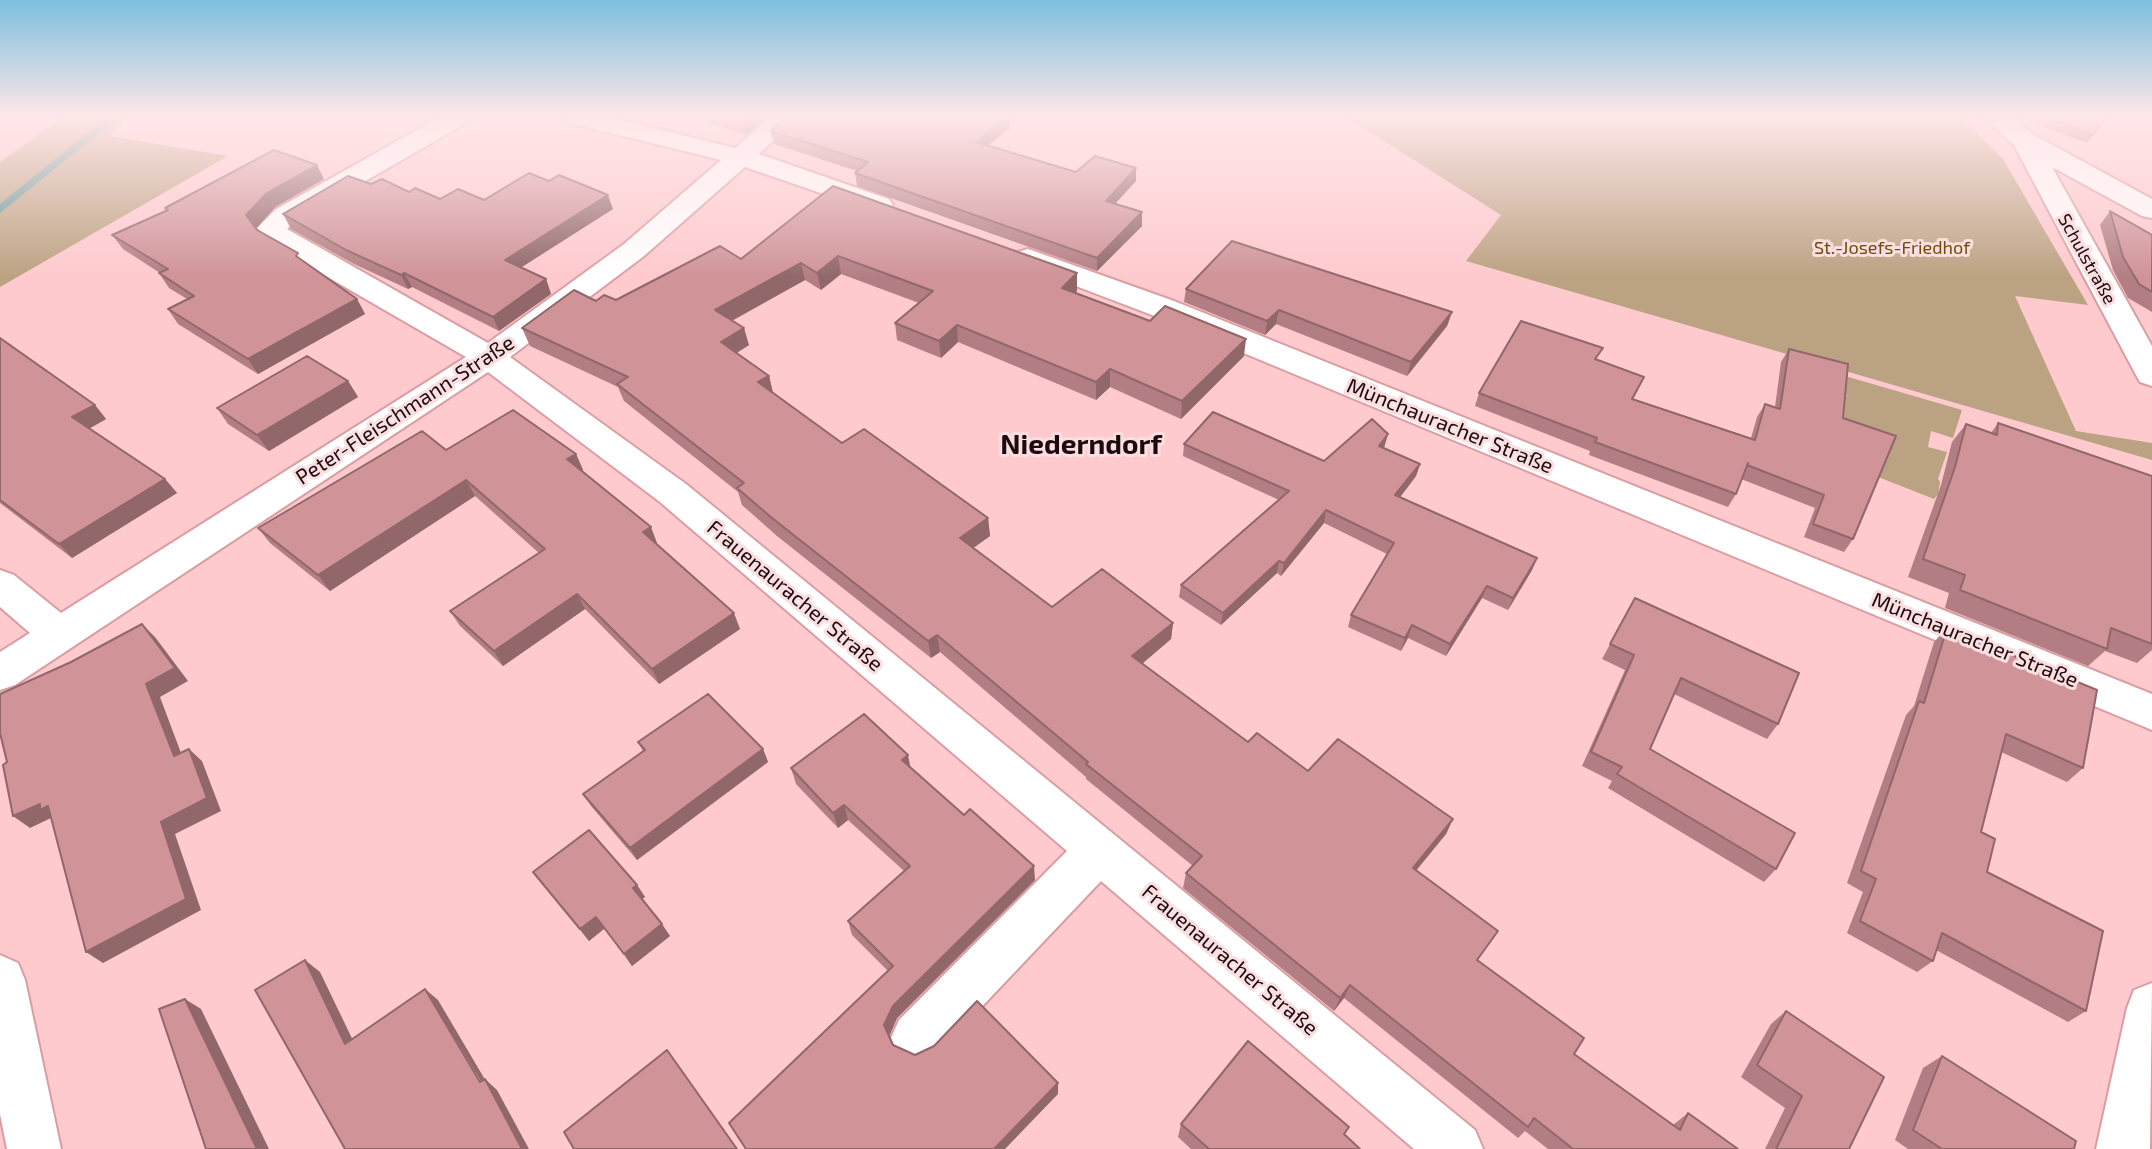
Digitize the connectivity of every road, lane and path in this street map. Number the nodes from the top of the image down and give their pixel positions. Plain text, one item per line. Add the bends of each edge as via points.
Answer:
1 (364, 171) edge
2 (725, 171) edge
3 (780, 171) edge
4 (2041, 171) edge
5 (2079, 171) edge
6 (2152, 211) edge
7 (912, 217) edge
8 (1001, 249) edge
9 (489, 357) junction
10 (2152, 375) edge
11 (0, 585) edge
12 (60, 635) junction
13 (0, 673) edge
14 (2152, 712) edge
15 (1099, 851) junction
16 (0, 980) edge
17 (2152, 1008) edge
18 (917, 1038) dead end
19 (34, 1149) edge
20 (1456, 1149) edge
21 (2123, 1149) edge

1 - 9 street, Frauenauracher Straße via 286,215 271,228 276,236
2 - 9 street, Peter-Fleischmann-Straße via 635,250
3 - 7 street
4 - 10 street, Schulstraße
5 - 6 street
8 - 14 street, Münchauracher Straße via 1163,308
9 - 12 street, Peter-Fleischmann-Straße
9 - 15 street, Frauenauracher Straße via 673,493
11 - 12 street
12 - 13 street, Peter-Fleischmann-Straße
15 - 18 street
15 - 20 street, Frauenauracher Straße
16 - 19 street
17 - 21 street

